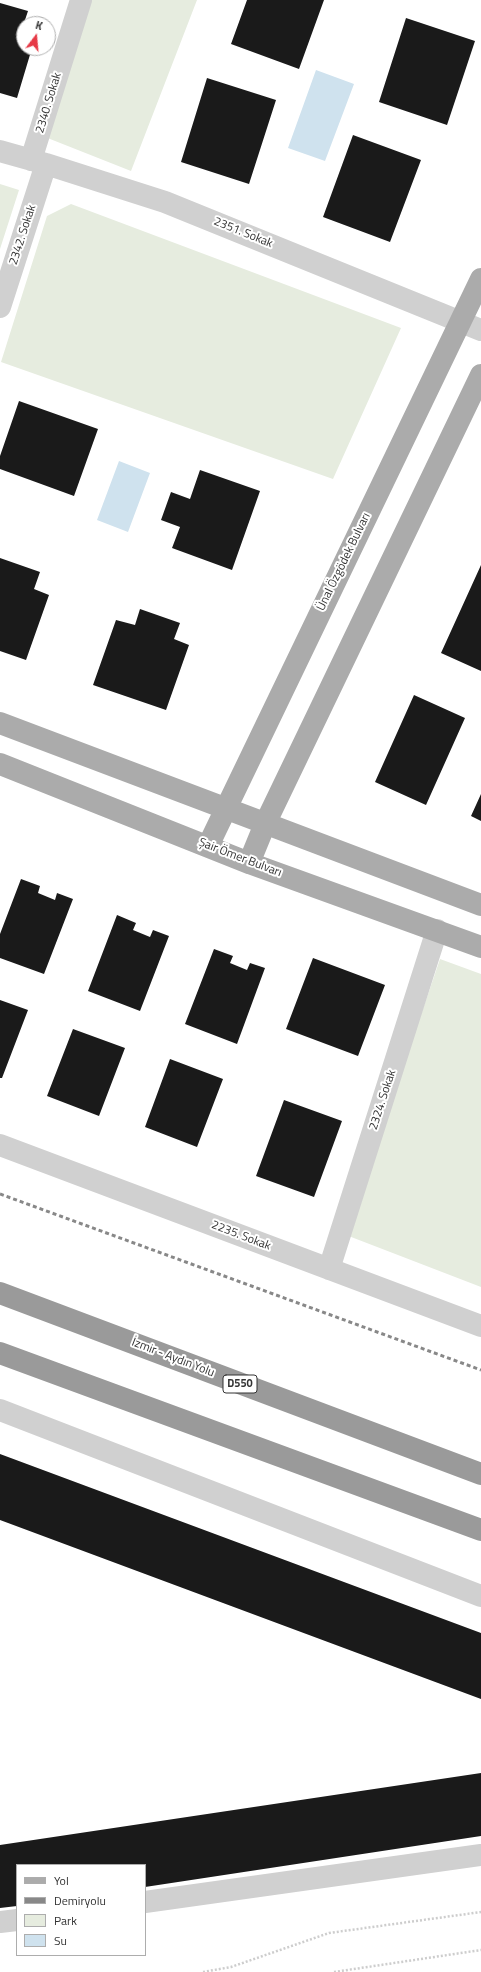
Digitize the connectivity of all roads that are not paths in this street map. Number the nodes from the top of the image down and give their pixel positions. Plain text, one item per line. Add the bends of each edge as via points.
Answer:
1 (81, 0) edge
2 (0, 151) edge
3 (39, 162) junction
4 (481, 279) edge
5 (0, 307) edge
6 (461, 322) junction
7 (481, 330) edge
8 (481, 375) edge
9 (0, 723) edge
10 (0, 764) edge
11 (225, 808) junction
12 (265, 824) junction
13 (208, 846) junction
14 (249, 862) junction
15 (481, 905) edge
16 (437, 930) junction
17 (481, 946) edge
18 (0, 1145) edge
19 (329, 1269) junction
20 (0, 1293) edge
21 (481, 1326) edge
22 (0, 1353) edge
23 (0, 1410) edge
24 (481, 1474) edge
25 (481, 1530) edge
26 (481, 1596) edge
27 (481, 1855) edge
28 (146, 1902) edge
29 (16, 1920) edge
30 (0, 1922) edge

1 - 3 street, 2340. Sokak
2 - 3 street, 2351. Sokak
3 - 5 street, 2342. Sokak
3 - 6 street, 2351. Sokak via 165,202
4 - 6 main road, Ünal Özgödek Bulvarı
6 - 7 street, 2351. Sokak
6 - 11 main road, Ünal Özgödek Bulvarı
8 - 12 main road
9 - 11 main road
10 - 13 main road, Şair Ömer Bulvarı
11 - 12 main road
11 - 13 main road, Ünal Özgödek Bulvarı
12 - 14 main road
12 - 15 main road
13 - 14 main road, Şair Ömer Bulvarı
14 - 16 main road, Şair Ömer Bulvarı
16 - 17 main road, Şair Ömer Bulvarı
16 - 19 street, 2324. Sokak
18 - 19 street, 2235. Sokak
19 - 21 street, 2235. Sokak
20 - 24 highway, İzmir - Aydın Yolu / D550
22 - 25 highway
23 - 26 street
27 - 28 street
29 - 30 street

